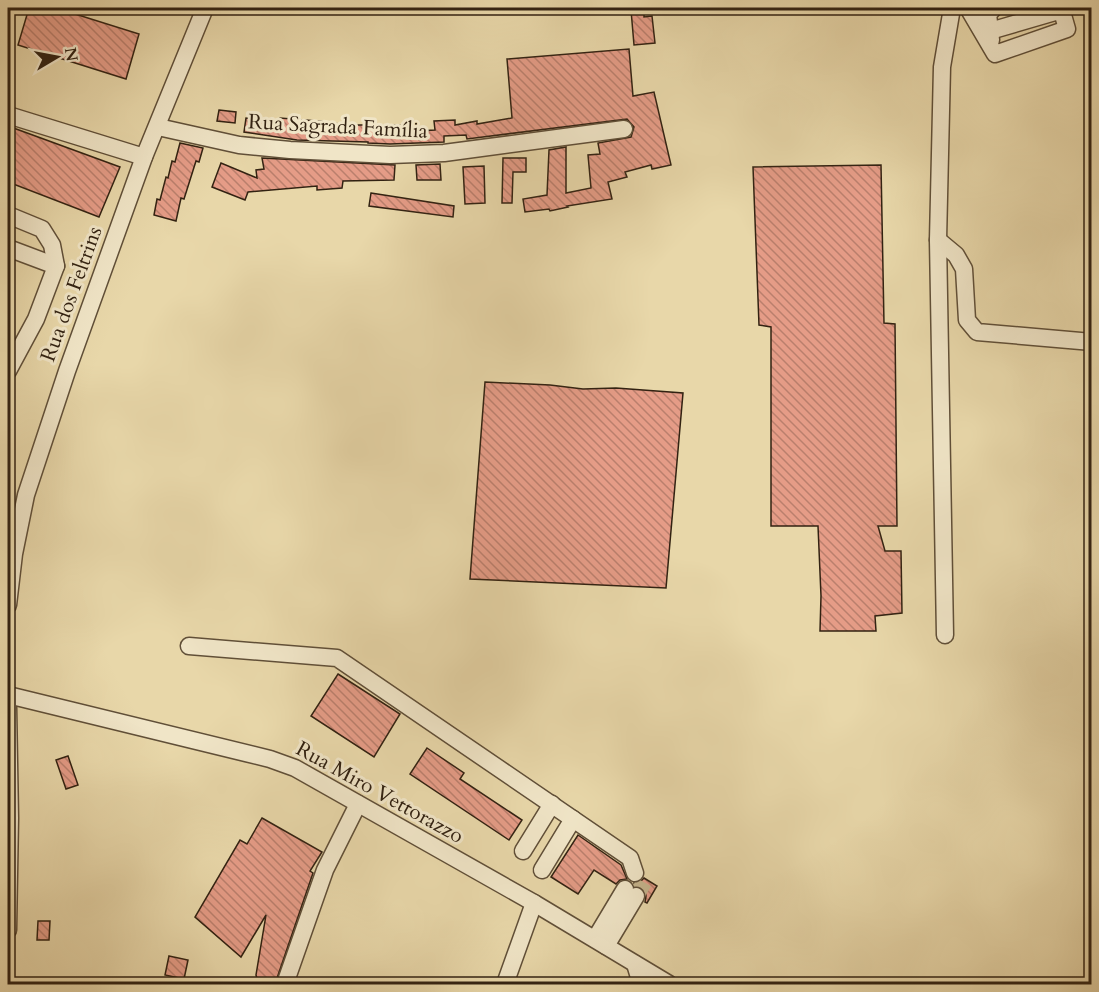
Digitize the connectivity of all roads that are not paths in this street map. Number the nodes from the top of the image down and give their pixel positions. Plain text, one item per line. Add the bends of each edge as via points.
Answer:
1 (205, 8) edge
2 (952, 8) edge
3 (968, 8) edge
4 (994, 8) edge
5 (1061, 9) edge
6 (990, 31) junction
7 (993, 51) junction
8 (8, 115) edge
9 (158, 127) junction
10 (624, 129) dead end
11 (144, 158) junction
12 (8, 215) edge
13 (938, 240) junction
14 (8, 248) edge
15 (56, 266) junction
16 (1092, 342) edge
17 (8, 371) edge
18 (8, 605) edge
19 (945, 635) dead end
20 (189, 646) dead end
21 (8, 695) edge
22 (8, 706) edge
23 (358, 804) junction
24 (552, 804) junction
25 (573, 819) junction
26 (523, 851) dead end
27 (542, 870) dead end
28 (635, 873) dead end
29 (630, 893) tunnel mouth
30 (534, 903) junction
31 (8, 930) edge
32 (600, 942) junction
33 (635, 964) junction
34 (285, 984) edge
35 (505, 984) edge
36 (641, 984) edge
37 (669, 984) edge

1 - 9 street, Rua dos Feltrins
2 - 13 street via 942,67
3 - 7 street
4 - 6 street via 988,14
5 - 6 street
5 - 7 street via 1067,29 995,54
6 - 7 street
8 - 11 street
9 - 10 street, Rua Sagrada Família via 239,145 390,155 444,153
9 - 11 street, Rua dos Feltrins
11 - 18 street, Rua dos Feltrins via 26,495
12 - 15 street via 42,230 52,245
13 - 16 street via 956,255 964,269 967,320 977,332
13 - 19 street
14 - 15 street
15 - 17 street via 36,319
20 - 24 street via 337,658
21 - 23 street, Rua Miro Vettorazzo via 270,759 295,768
22 - 31 street
23 - 30 street, Rua Miro Vettorazzo
23 - 34 street via 326,870
24 - 25 street
24 - 26 street
25 - 27 street
25 - 28 street via 630,858
29 - 32 street
30 - 32 street, Rua Miro Vettorazzo
30 - 35 street
32 - 33 street, Rua Miro Vettorazzo
33 - 36 street
33 - 37 street, Rua Miro Vettorazzo

